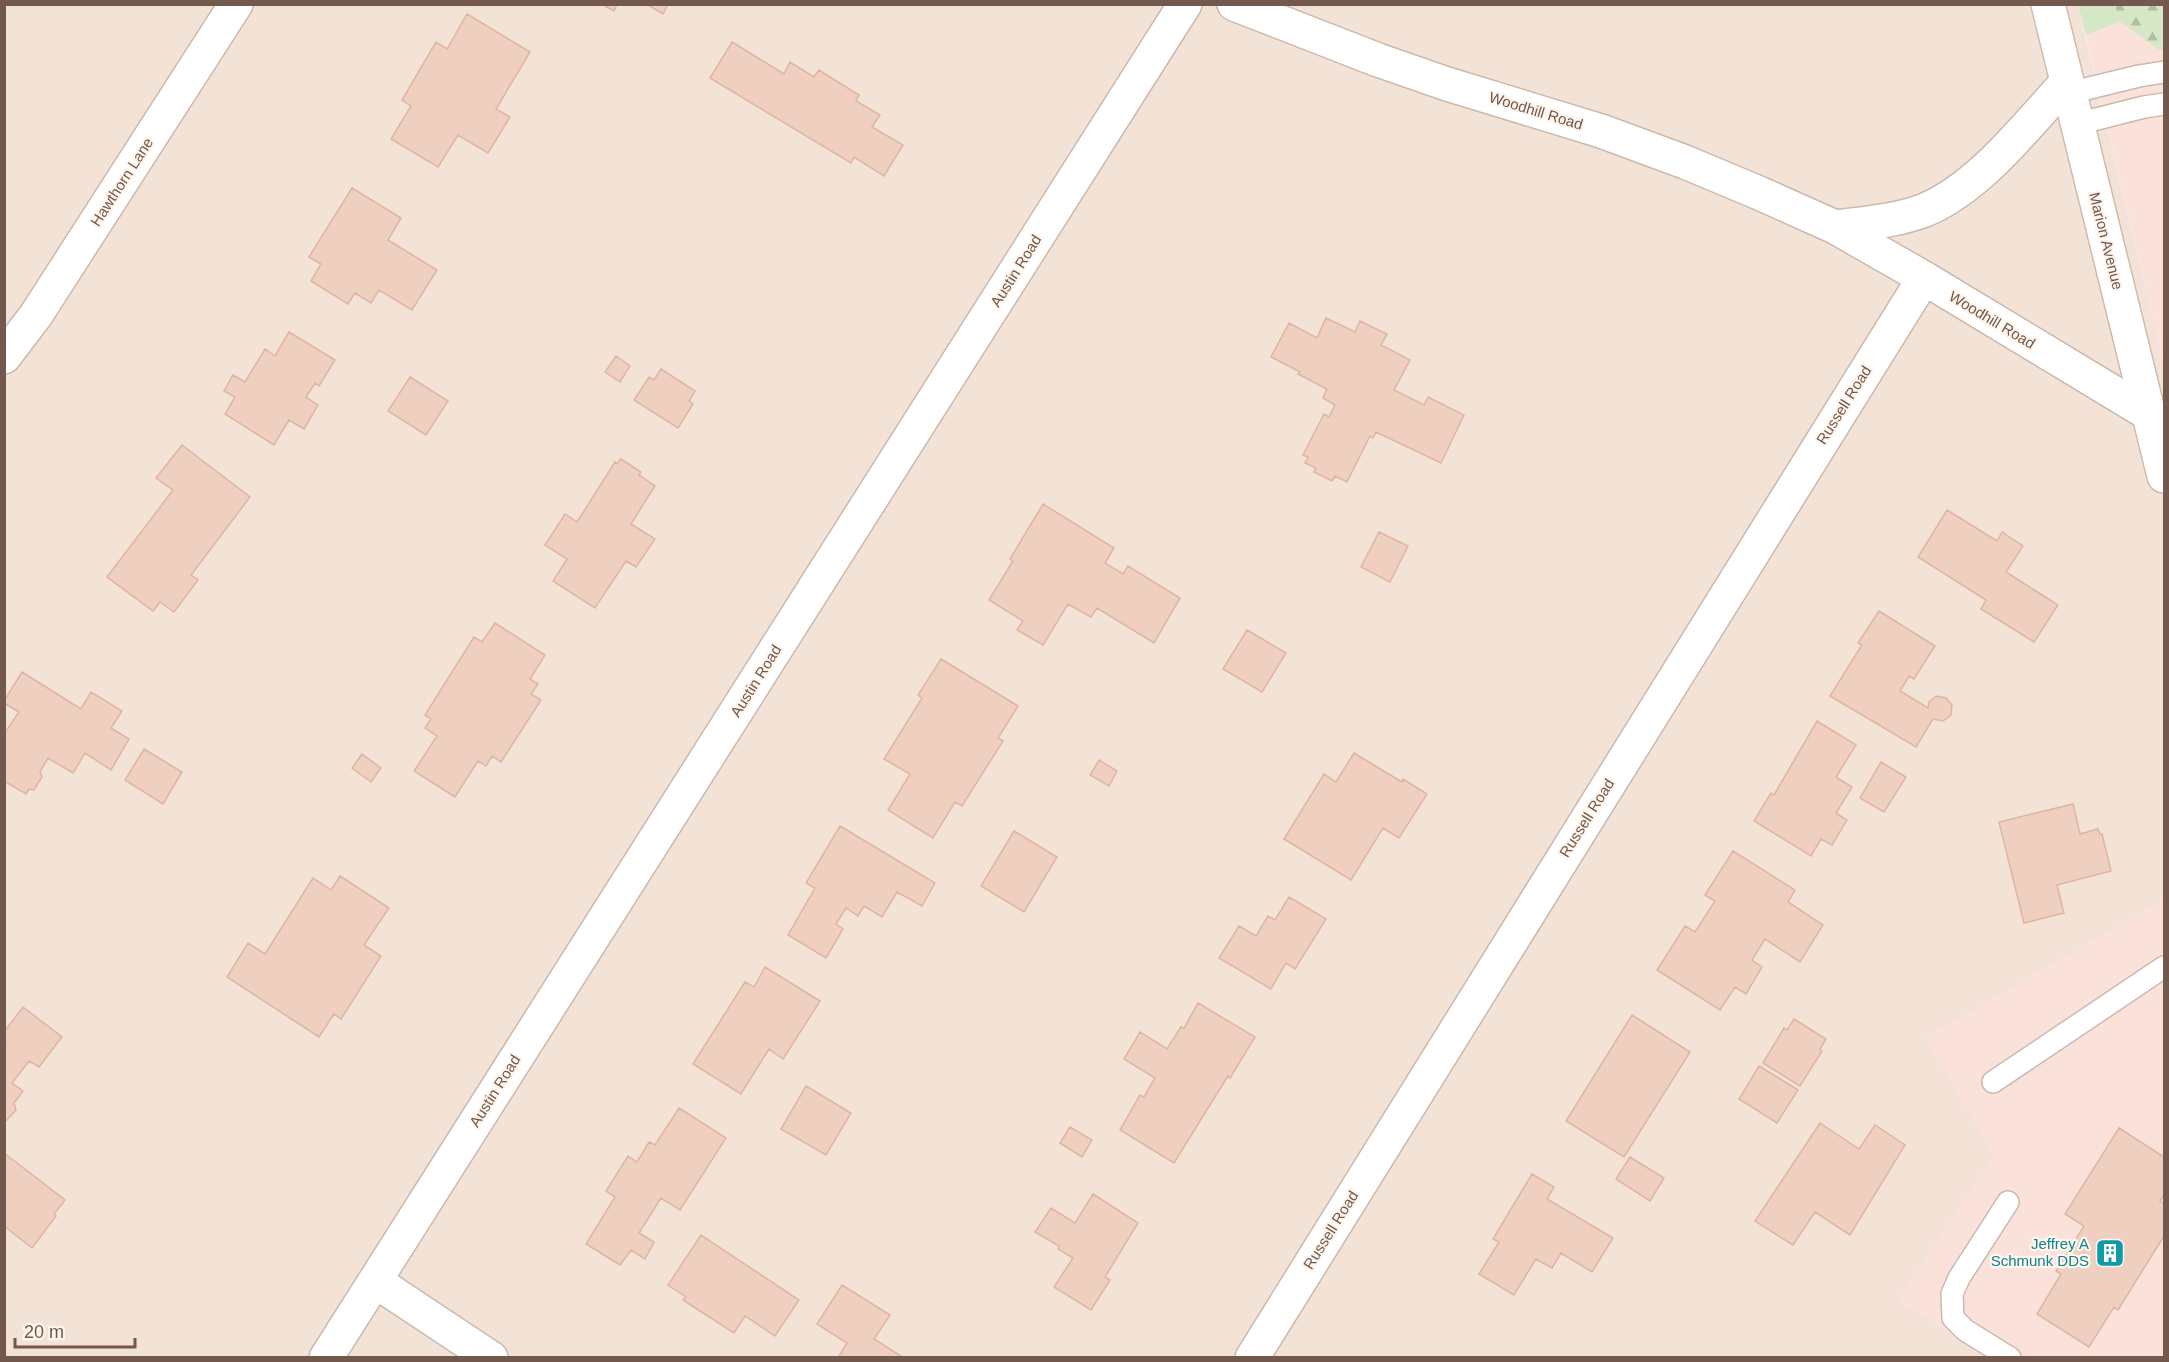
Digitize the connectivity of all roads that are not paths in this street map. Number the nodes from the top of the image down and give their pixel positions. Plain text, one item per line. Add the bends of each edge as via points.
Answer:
1 (236, 4) edge
2 (1185, 4) edge
3 (1234, 4) edge
4 (2048, 4) edge
5 (2164, 72) edge
6 (2071, 100) junction
7 (2164, 104) edge
8 (1835, 227) junction
9 (1924, 278) junction
10 (4, 357) edge
11 (2149, 414) junction
12 (2164, 477) edge
13 (2164, 967) edge
14 (1993, 1082) dead end
15 (2008, 1202) dead end
16 (375, 1281) junction
17 (326, 1358) edge
18 (491, 1358) edge
19 (1252, 1358) edge
20 (2010, 1358) edge

1 - 10 street, Hawthorn Lane via 36,315
2 - 16 street, Austin Road
3 - 8 street, Woodhill Road via 1388,64 1601,131 1685,162
4 - 6 street, Marion Avenue
5 - 6 lane via 2139,76
6 - 7 lane
6 - 8 street via 1999,155 1962,190 1924,210
6 - 11 street, Marion Avenue
8 - 9 street, Woodhill Road
9 - 11 street, Woodhill Road
9 - 19 street, Russell Road
11 - 12 street, Marion Avenue
13 - 14 lane
15 - 20 lane via 1952,1294 1953,1318
16 - 17 street, Austin Road
16 - 18 street

